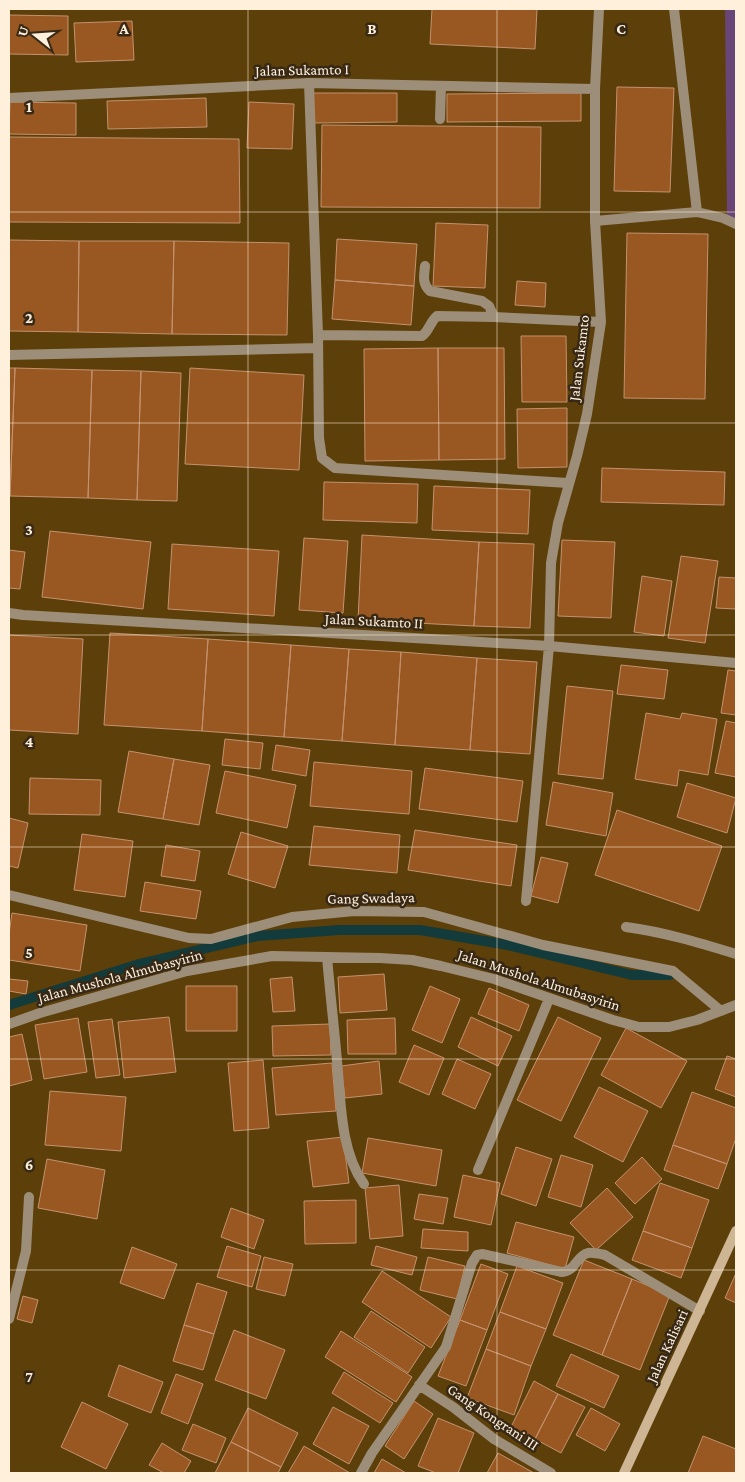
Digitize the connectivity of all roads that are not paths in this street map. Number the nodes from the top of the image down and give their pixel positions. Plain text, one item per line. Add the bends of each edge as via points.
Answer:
1 (599, 9) edge
2 (674, 9) edge
3 (309, 83) junction
4 (441, 86) junction
5 (595, 89) junction
6 (9, 98) edge
7 (440, 119) dead end
8 (697, 212) junction
9 (595, 221) junction
10 (736, 224) edge
11 (425, 266) dead end
12 (494, 317) junction
13 (601, 322) junction
14 (318, 335) junction
15 (318, 348) junction
16 (9, 355) edge
17 (568, 483) junction
18 (9, 613) edge
19 (548, 646) junction
20 (736, 663) edge
21 (9, 896) edge
22 (526, 901) dead end
23 (626, 927) dead end
24 (736, 954) edge
25 (327, 957) junction
26 (549, 999) junction
27 (736, 1005) edge
28 (721, 1011) junction
29 (9, 1024) edge
30 (478, 1170) dead end
31 (364, 1184) dead end
32 (29, 1197) dead end
33 (736, 1232) edge
34 (700, 1312) junction
35 (9, 1319) edge
36 (419, 1385) junction
37 (361, 1473) edge
38 (551, 1473) edge
39 (624, 1473) edge

1 - 5 street, Jalan Sukamto
2 - 8 street
3 - 4 street, Jalan Sukamto I
3 - 6 street, Jalan Sukamto I
3 - 14 street
4 - 5 street, Jalan Sukamto I
4 - 7 street
5 - 9 street, Jalan Sukamto
8 - 9 street
8 - 10 street
9 - 13 street, Jalan Sukamto
11 - 12 street via 424,281 430,291 482,301 489,306
12 - 13 street
12 - 14 street via 437,316 422,336
13 - 17 street, Jalan Sukamto via 587,414
14 - 15 street
15 - 16 street
15 - 17 street via 319,438 322,458 335,468
17 - 19 street, Jalan Sukamto via 551,563
18 - 19 street, Jalan Sukamto II
19 - 20 street, Jalan Sukamto II
19 - 22 street, Jalan Sukamto
21 - 28 street, Gang Swadaya via 189,938 211,939 292,917 354,911 424,912 543,945 673,972
23 - 24 street via 689,939
25 - 26 street, Jalan Mushola Almubasyirin via 412,960 494,979
25 - 29 street, Jalan Mushola Almubasyirin via 272,956 187,971
25 - 31 street via 344,1126 350,1158
26 - 28 street, Jalan Mushola Almubasyirin via 639,1027 669,1027
26 - 30 street
27 - 28 street, Jalan Mushola Almubasyirin
32 - 35 street via 26,1251
33 - 34 street, Jalan Kalisari
34 - 36 street via 605,1255 589,1253 580,1257 572,1269 562,1272 477,1255 446,1348
34 - 39 street, Jalan Kalisari
36 - 37 street
36 - 38 street, Gang Kongrani III via 494,1439

